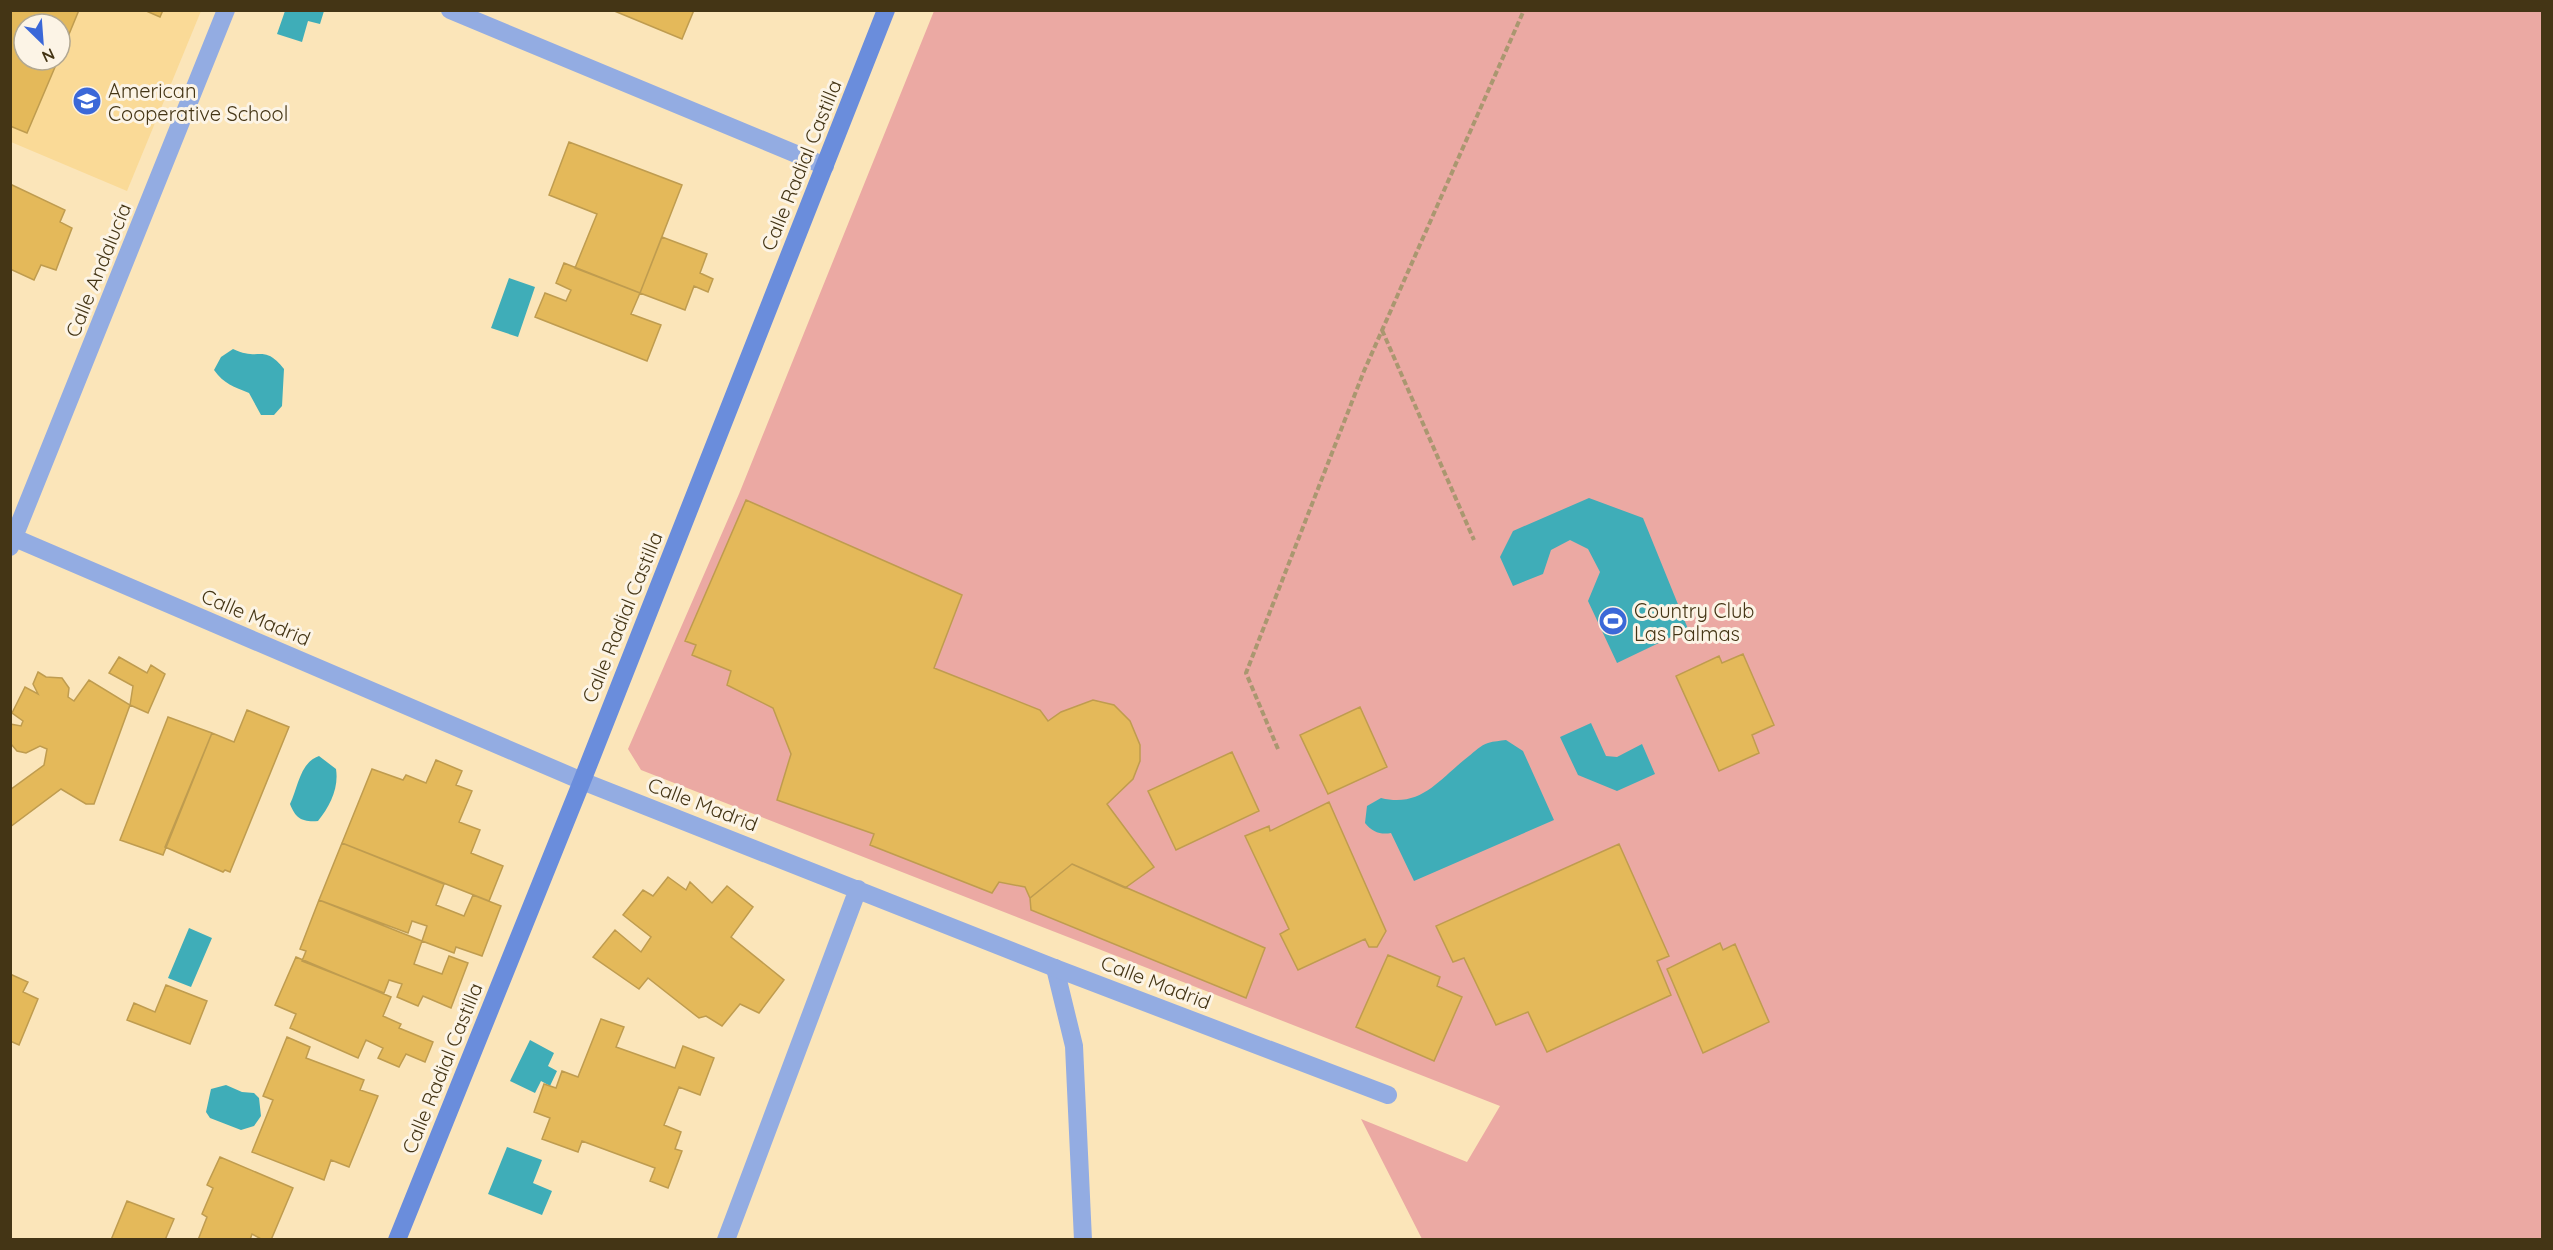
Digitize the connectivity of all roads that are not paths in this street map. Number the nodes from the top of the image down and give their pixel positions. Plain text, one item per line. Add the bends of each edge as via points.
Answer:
1 (226, 10) edge
2 (450, 10) edge
3 (886, 10) edge
4 (825, 166) junction
5 (12, 540) edge
6 (582, 781) junction
7 (858, 889) junction
8 (1055, 968) junction
9 (1388, 1095) dead end
10 (397, 1239) edge
11 (726, 1239) edge
12 (1083, 1239) edge

1 - 5 street, Calle Andalucía
2 - 4 street
3 - 4 street, Calle Radial Castilla
4 - 6 street, Calle Radial Castilla
5 - 6 street, Calle Madrid
6 - 7 street, Calle Madrid
6 - 10 street, Calle Radial Castilla
7 - 8 street, Calle Madrid
7 - 11 street
8 - 9 street, Calle Madrid
8 - 12 street via 1074,1046

